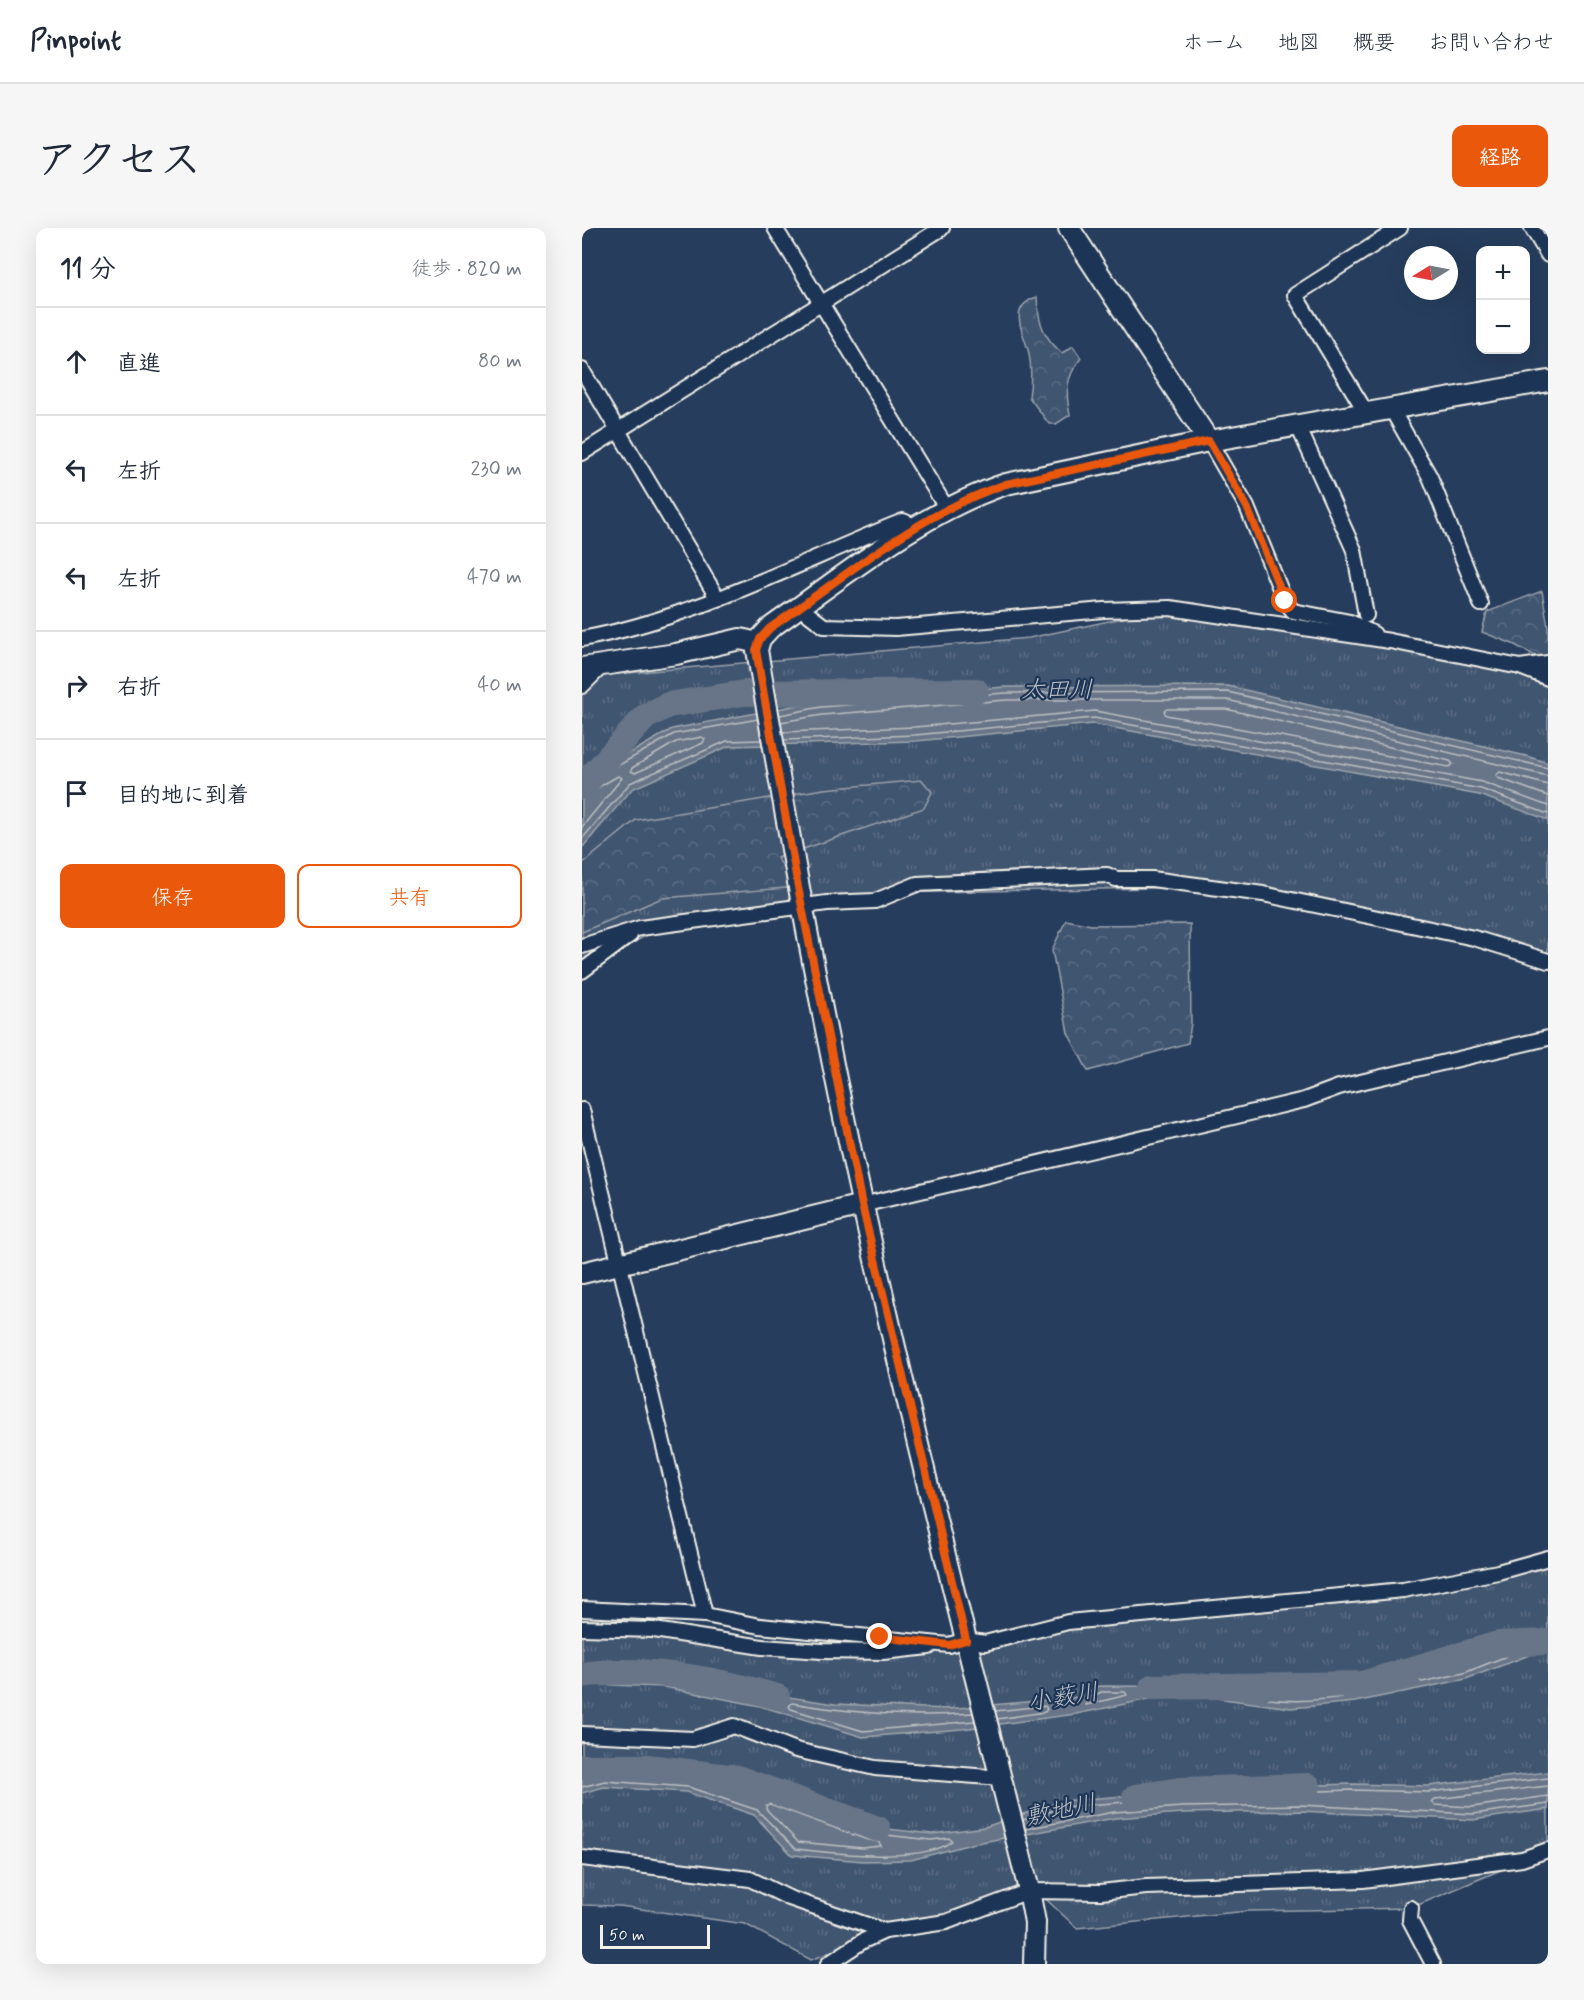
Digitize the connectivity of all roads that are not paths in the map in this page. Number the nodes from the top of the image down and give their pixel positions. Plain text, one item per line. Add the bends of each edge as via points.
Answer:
1 (775, 228) edge
2 (942, 228) edge
3 (1069, 228) edge
4 (1400, 228) edge
5 (1532, 228) edge
6 (1548, 255) edge
7 (822, 303) junction
8 (582, 370) edge
9 (1548, 381) edge
10 (1392, 410) junction
11 (1367, 414) junction
12 (1298, 426) junction
13 (620, 429) junction
14 (1209, 441) junction
15 (582, 453) edge
16 (947, 509) junction
17 (917, 527) junction
18 (718, 599) junction
19 (1480, 604) dead end
20 (799, 607) junction
21 (1366, 615) dead end
22 (582, 639) edge
23 (1390, 641) junction
24 (757, 647) junction
25 (1548, 663) edge
26 (1520, 667) junction
27 (592, 668) edge
28 (1548, 678) edge
29 (582, 686) edge
30 (804, 907) junction
31 (634, 932) junction
32 (582, 946) edge
33 (1548, 960) edge
34 (582, 971) edge
35 (1548, 1038) edge
36 (582, 1110) edge
37 (862, 1205) junction
38 (618, 1264) junction
39 (582, 1273) edge
40 (1548, 1558) edge
41 (582, 1609) edge
42 (705, 1615) junction
43 (582, 1628) edge
44 (958, 1643) junction
45 (582, 1734) edge
46 (1001, 1778) junction
47 (1548, 1850) edge
48 (582, 1858) edge
49 (1029, 1889) junction
50 (1411, 1908) dead end
51 (885, 1931) junction
52 (829, 1963) edge
53 (844, 1964) edge
54 (1034, 1964) edge
55 (1434, 1964) edge

1 - 7 street
2 - 7 street
3 - 14 street
4 - 11 street via 1295,295
5 - 6 street
7 - 13 street
7 - 16 street
8 - 13 street
9 - 10 street
10 - 11 street
10 - 19 street via 1430,477
11 - 12 street
12 - 14 street
12 - 21 street via 1354,550
13 - 15 street
13 - 18 street
14 - 16 street via 1006,484
14 - 23 street via 1247,507 1285,601 1293,611 1350,622
16 - 17 street
17 - 18 street via 903,521
17 - 20 street
18 - 22 street via 630,630
20 - 23 street via 824,626 896,628 1170,608
20 - 24 street via 770,628
23 - 26 street
24 - 27 street via 740,639
24 - 30 street
25 - 26 street
26 - 28 street
27 - 29 street
30 - 31 street via 640,928
30 - 33 street via 875,901 917,885 1107,875 1263,894 1474,938
30 - 37 street
31 - 32 street
31 - 34 street
35 - 37 street
36 - 38 street
37 - 38 street
37 - 44 street
38 - 39 street
38 - 42 street
40 - 44 street via 1403,1590 1068,1622 985,1643
41 - 42 street
42 - 44 street via 760,1626
43 - 44 street via 654,1630 762,1647 822,1651 884,1652
44 - 46 street
45 - 46 street via 693,1739 734,1726 796,1750 875,1768
46 - 49 street
47 - 49 street via 1522,1858 1363,1880 1101,1892
48 - 51 street via 750,1879 789,1898
49 - 51 street via 946,1922
49 - 54 street via 1035,1922
50 - 55 street via 1410,1920
51 - 52 street
52 - 53 street

